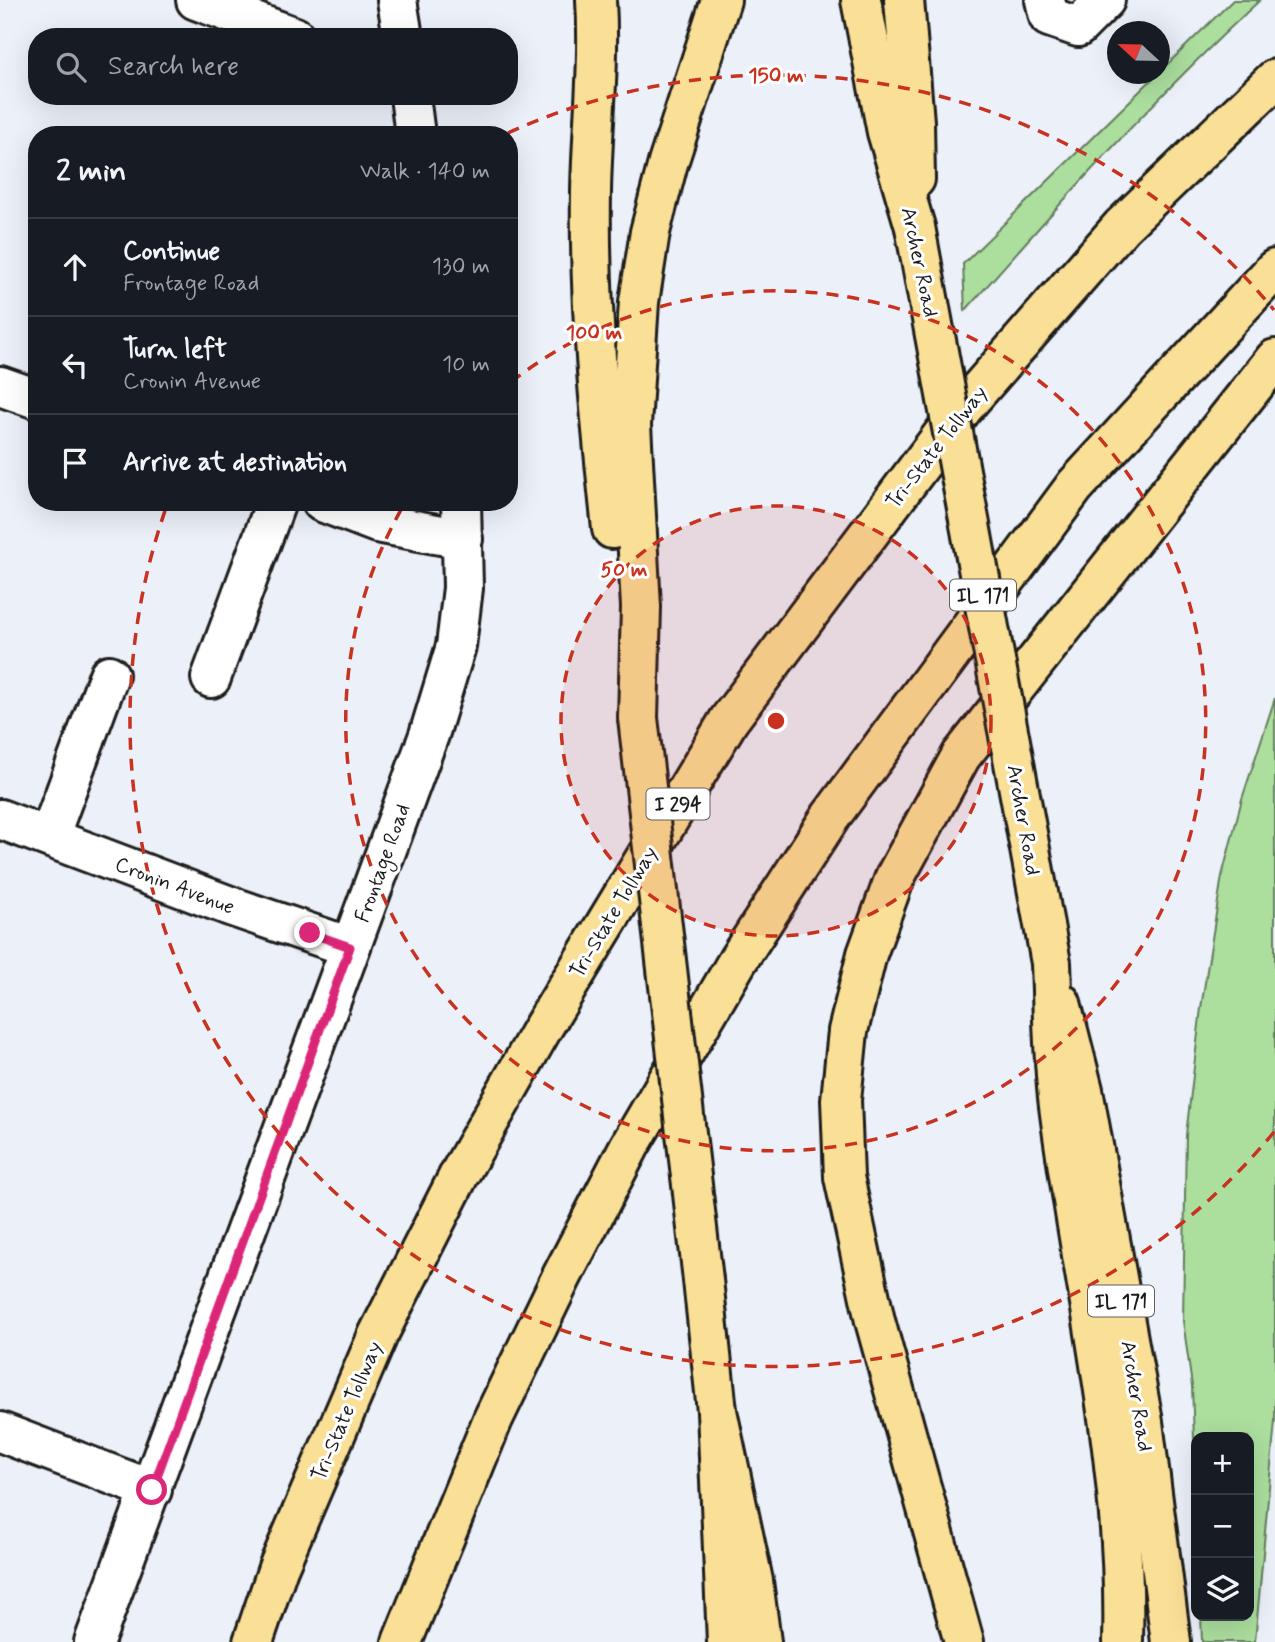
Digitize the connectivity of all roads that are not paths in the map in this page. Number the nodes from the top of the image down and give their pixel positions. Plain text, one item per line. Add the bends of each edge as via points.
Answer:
1 (196, 0) edge
2 (397, 0) edge
3 (596, 0) edge
4 (721, 0) edge
5 (862, 0) edge
6 (904, 0) edge
7 (1045, 0) edge
8 (1105, 0) edge
9 (271, 28) edge
10 (402, 28) edge
11 (1275, 79) edge
12 (411, 105) edge
13 (414, 126) edge
14 (915, 226) junction
15 (1275, 269) edge
16 (1275, 359) edge
17 (0, 386) edge
18 (28, 396) edge
19 (273, 511) edge
20 (346, 511) edge
21 (462, 521) edge
22 (631, 608) junction
23 (109, 675) dead end
24 (211, 678) dead end
25 (0, 819) edge
26 (49, 837) junction
27 (350, 947) junction
28 (1051, 963) junction
29 (717, 1411) junction
30 (0, 1432) edge
31 (152, 1490) junction
32 (94, 1642) edge
33 (253, 1642) edge
34 (402, 1642) edge
35 (727, 1642) edge
36 (761, 1642) edge
37 (964, 1642) edge
38 (1123, 1642) edge
39 (1171, 1642) edge

1 - 9 street
2 - 10 street
3 - 22 main road via 598,69 591,192 594,330
4 - 22 main road via 667,163 639,302 631,425
5 - 14 main road, Archer Road / IL 171 via 887,132
6 - 14 main road via 914,122
7 - 8 street via 1049,17 1078,27
11 - 33 main road, Tri-State Tollway / I 294 via 1122,226 962,408 729,720 460,1173 378,1335 278,1568
12 - 13 street
14 - 28 main road, Archer Road / IL 171, bridge
15 - 34 main road via 1075,486 831,816 738,960 629,1147 562,1276 493,1419
16 - 37 main road via 961,756 895,877 867,954 851,1018 841,1100 844,1177 875,1321
17 - 18 street
19 - 24 street
20 - 21 street via 377,523
21 - 27 street, Frontage Road via 463,589 456,646 429,735
22 - 29 main road, bridge via 638,718
23 - 26 street
25 - 26 street, Cronin Avenue
26 - 27 street, Cronin Avenue
27 - 31 street, Frontage Road
28 - 38 main road via 1059,1104 1116,1477
28 - 39 main road, Archer Road / IL 171 via 1083,1090 1126,1326
29 - 35 main road
29 - 36 main road via 753,1581
30 - 31 street
31 - 32 street, Frontage Road

